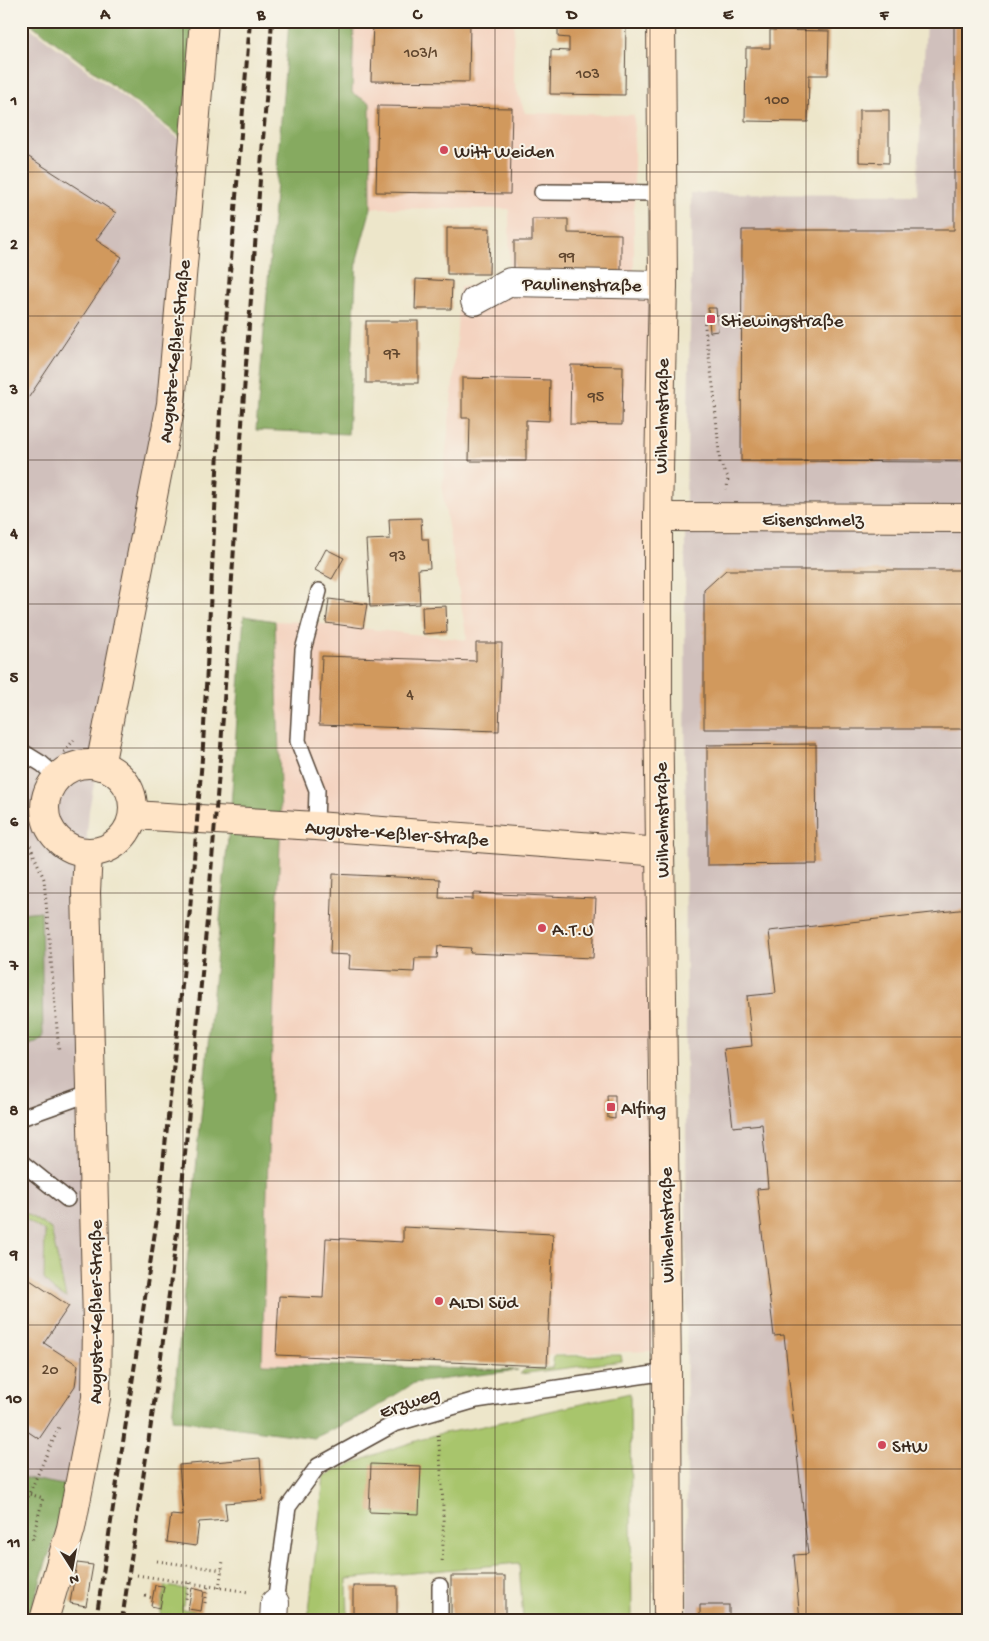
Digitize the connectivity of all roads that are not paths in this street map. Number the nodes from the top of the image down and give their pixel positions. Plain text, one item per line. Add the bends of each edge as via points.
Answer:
1 (204, 21) edge
2 (661, 21) edge
3 (542, 192) dead end
4 (662, 193) junction
5 (663, 285) junction
6 (475, 301) dead end
7 (658, 517) junction
8 (968, 518) edge
9 (319, 590) dead end
10 (21, 751) edge
11 (100, 766) junction
12 (57, 777) junction
13 (133, 815) junction
14 (316, 826) junction
15 (88, 852) junction
16 (661, 852) junction
17 (91, 1093) junction
18 (21, 1118) edge
19 (21, 1162) edge
20 (67, 1199) dead end
21 (667, 1372) junction
22 (440, 1586) road end
23 (275, 1612) edge
24 (44, 1620) edge
25 (440, 1620) edge
26 (668, 1620) edge

1 - 11 street, Auguste-Keßler-Straße via 171,404
2 - 4 street, Wilhelmstraße
3 - 4 lane
4 - 5 street, Wilhelmstraße
5 - 6 street, Paulinenstraße via 510,282
5 - 7 street, Wilhelmstraße
7 - 8 street, Eisenschmelz
7 - 16 street, Wilhelmstraße
9 - 14 lane via 303,650 298,741 317,790
10 - 12 lane
11 - 12 street via 81,765
11 - 13 street via 120,777 128,788 133,801
12 - 15 street via 45,802 49,829 69,848
13 - 14 street, Auguste-Keßler-Straße
13 - 15 street via 120,840 109,848
14 - 16 street, Auguste-Keßler-Straße
15 - 17 street, Auguste-Keßler-Straße
16 - 21 street, Wilhelmstraße
17 - 18 lane
17 - 24 street, Auguste-Keßler-Straße via 96,1398 72,1528
19 - 20 lane
21 - 23 lane, Erzweg via 476,1400 394,1424 318,1466 288,1508
21 - 26 street, Wilhelmstraße
22 - 25 lane

